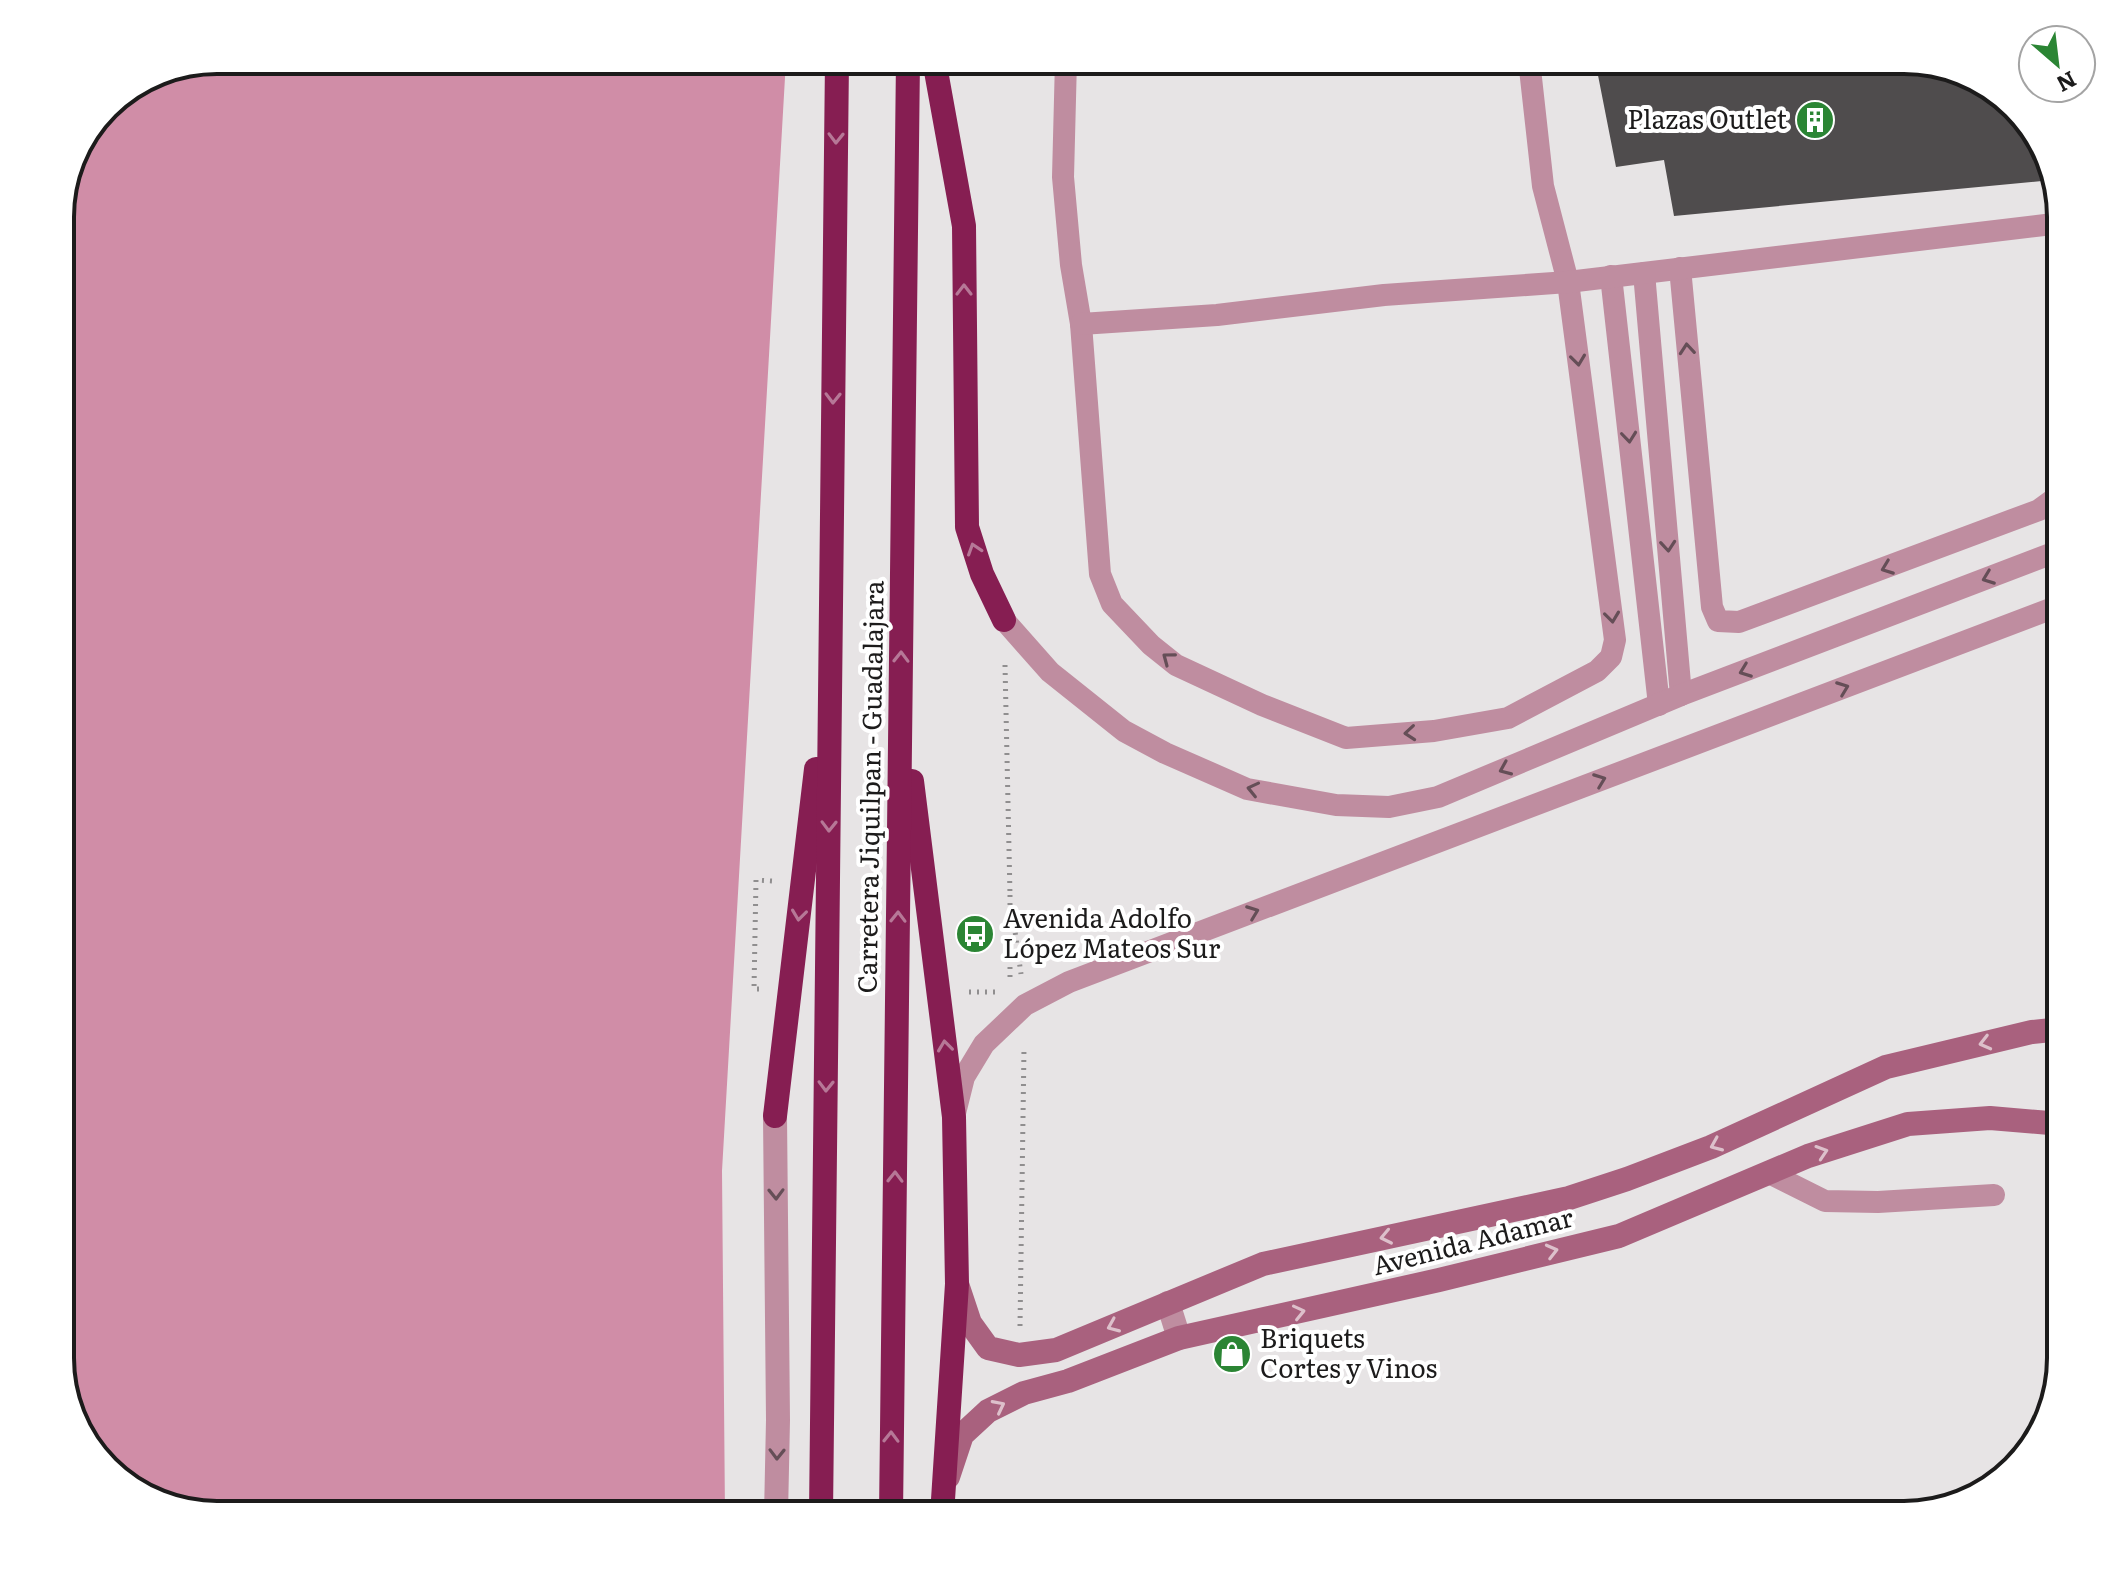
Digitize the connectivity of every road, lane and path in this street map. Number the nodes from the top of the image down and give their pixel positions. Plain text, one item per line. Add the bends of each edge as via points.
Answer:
1 (837, 74) edge
2 (908, 74) edge
3 (937, 74) edge
4 (1066, 74) edge
5 (1531, 74) edge
6 (2047, 225) edge
7 (1680, 268) junction
8 (1644, 273) junction
9 (1611, 276) junction
10 (1568, 282) junction
11 (1081, 324) junction
12 (2047, 504) edge
13 (2047, 555) edge
14 (2047, 610) edge
15 (1004, 620) junction
16 (831, 643) junction
17 (900, 691) junction
18 (1681, 695) junction
19 (1659, 705) junction
20 (1010, 895) junction
21 (1018, 999) junction
22 (2047, 1030) edge
23 (775, 1116) joint
24 (954, 1117) junction
25 (2047, 1123) edge
26 (1769, 1173) junction
27 (1994, 1195) dead end
28 (957, 1284) junction
29 (1168, 1303) junction
30 (1179, 1338) junction
31 (1019, 1355) junction
32 (943, 1490) junction
33 (776, 1501) edge
34 (821, 1501) edge
35 (891, 1501) edge
36 (943, 1501) edge

1 -> 16 highway, Carretera Jiquilpan - Guadalajara
17 -> 2 highway, Carretera Jiquilpan - Guadalajara
15 -> 3 highway via 967,527 964,226
4 - 11 lane via 1063,177
5 - 10 lane via 1543,186
6 - 7 lane
7 - 8 lane
12 -> 7 lane via 1814,596 1739,622 1718,621 1712,607
8 - 9 lane
8 -> 18 lane
9 - 10 lane
9 -> 19 lane
10 - 11 lane
10 -> 11 lane via 1615,640 1611,657 1597,671 1508,718 1434,731 1346,738 1262,705 1176,665 1112,604 1100,574
13 -> 18 lane
21 -> 14 lane
19 -> 15 lane via 1438,797 1389,807 1336,805 1247,789 1124,731 1050,672
15 - 20 path
16 -> 23 highway
16 -> 34 highway, Carretera Jiquilpan - Guadalajara
24 -> 17 highway
35 -> 17 highway, Carretera Jiquilpan - Guadalajara
18 - 19 lane
20 - 21 path
20 - 21 path
21 - 24 lane via 964,1077
21 - 31 path
22 -> 29 street, Avenida Adamar via 1886,1067 1711,1147 1569,1198 1263,1264
23 -> 33 street
24 - 28 highway
26 -> 25 street, Avenida Adamar via 1908,1124 1990,1118
26 - 27 lane via 1825,1201
30 -> 26 street, Avenida Adamar via 1619,1236
28 - 31 street, Avenida Adamar via 970,1323 988,1348
28 - 32 highway
29 - 30 street
29 -> 31 street, Avenida Adamar via 1056,1350
32 -> 30 street, Avenida Adamar via 962,1435 988,1411
32 - 36 highway

